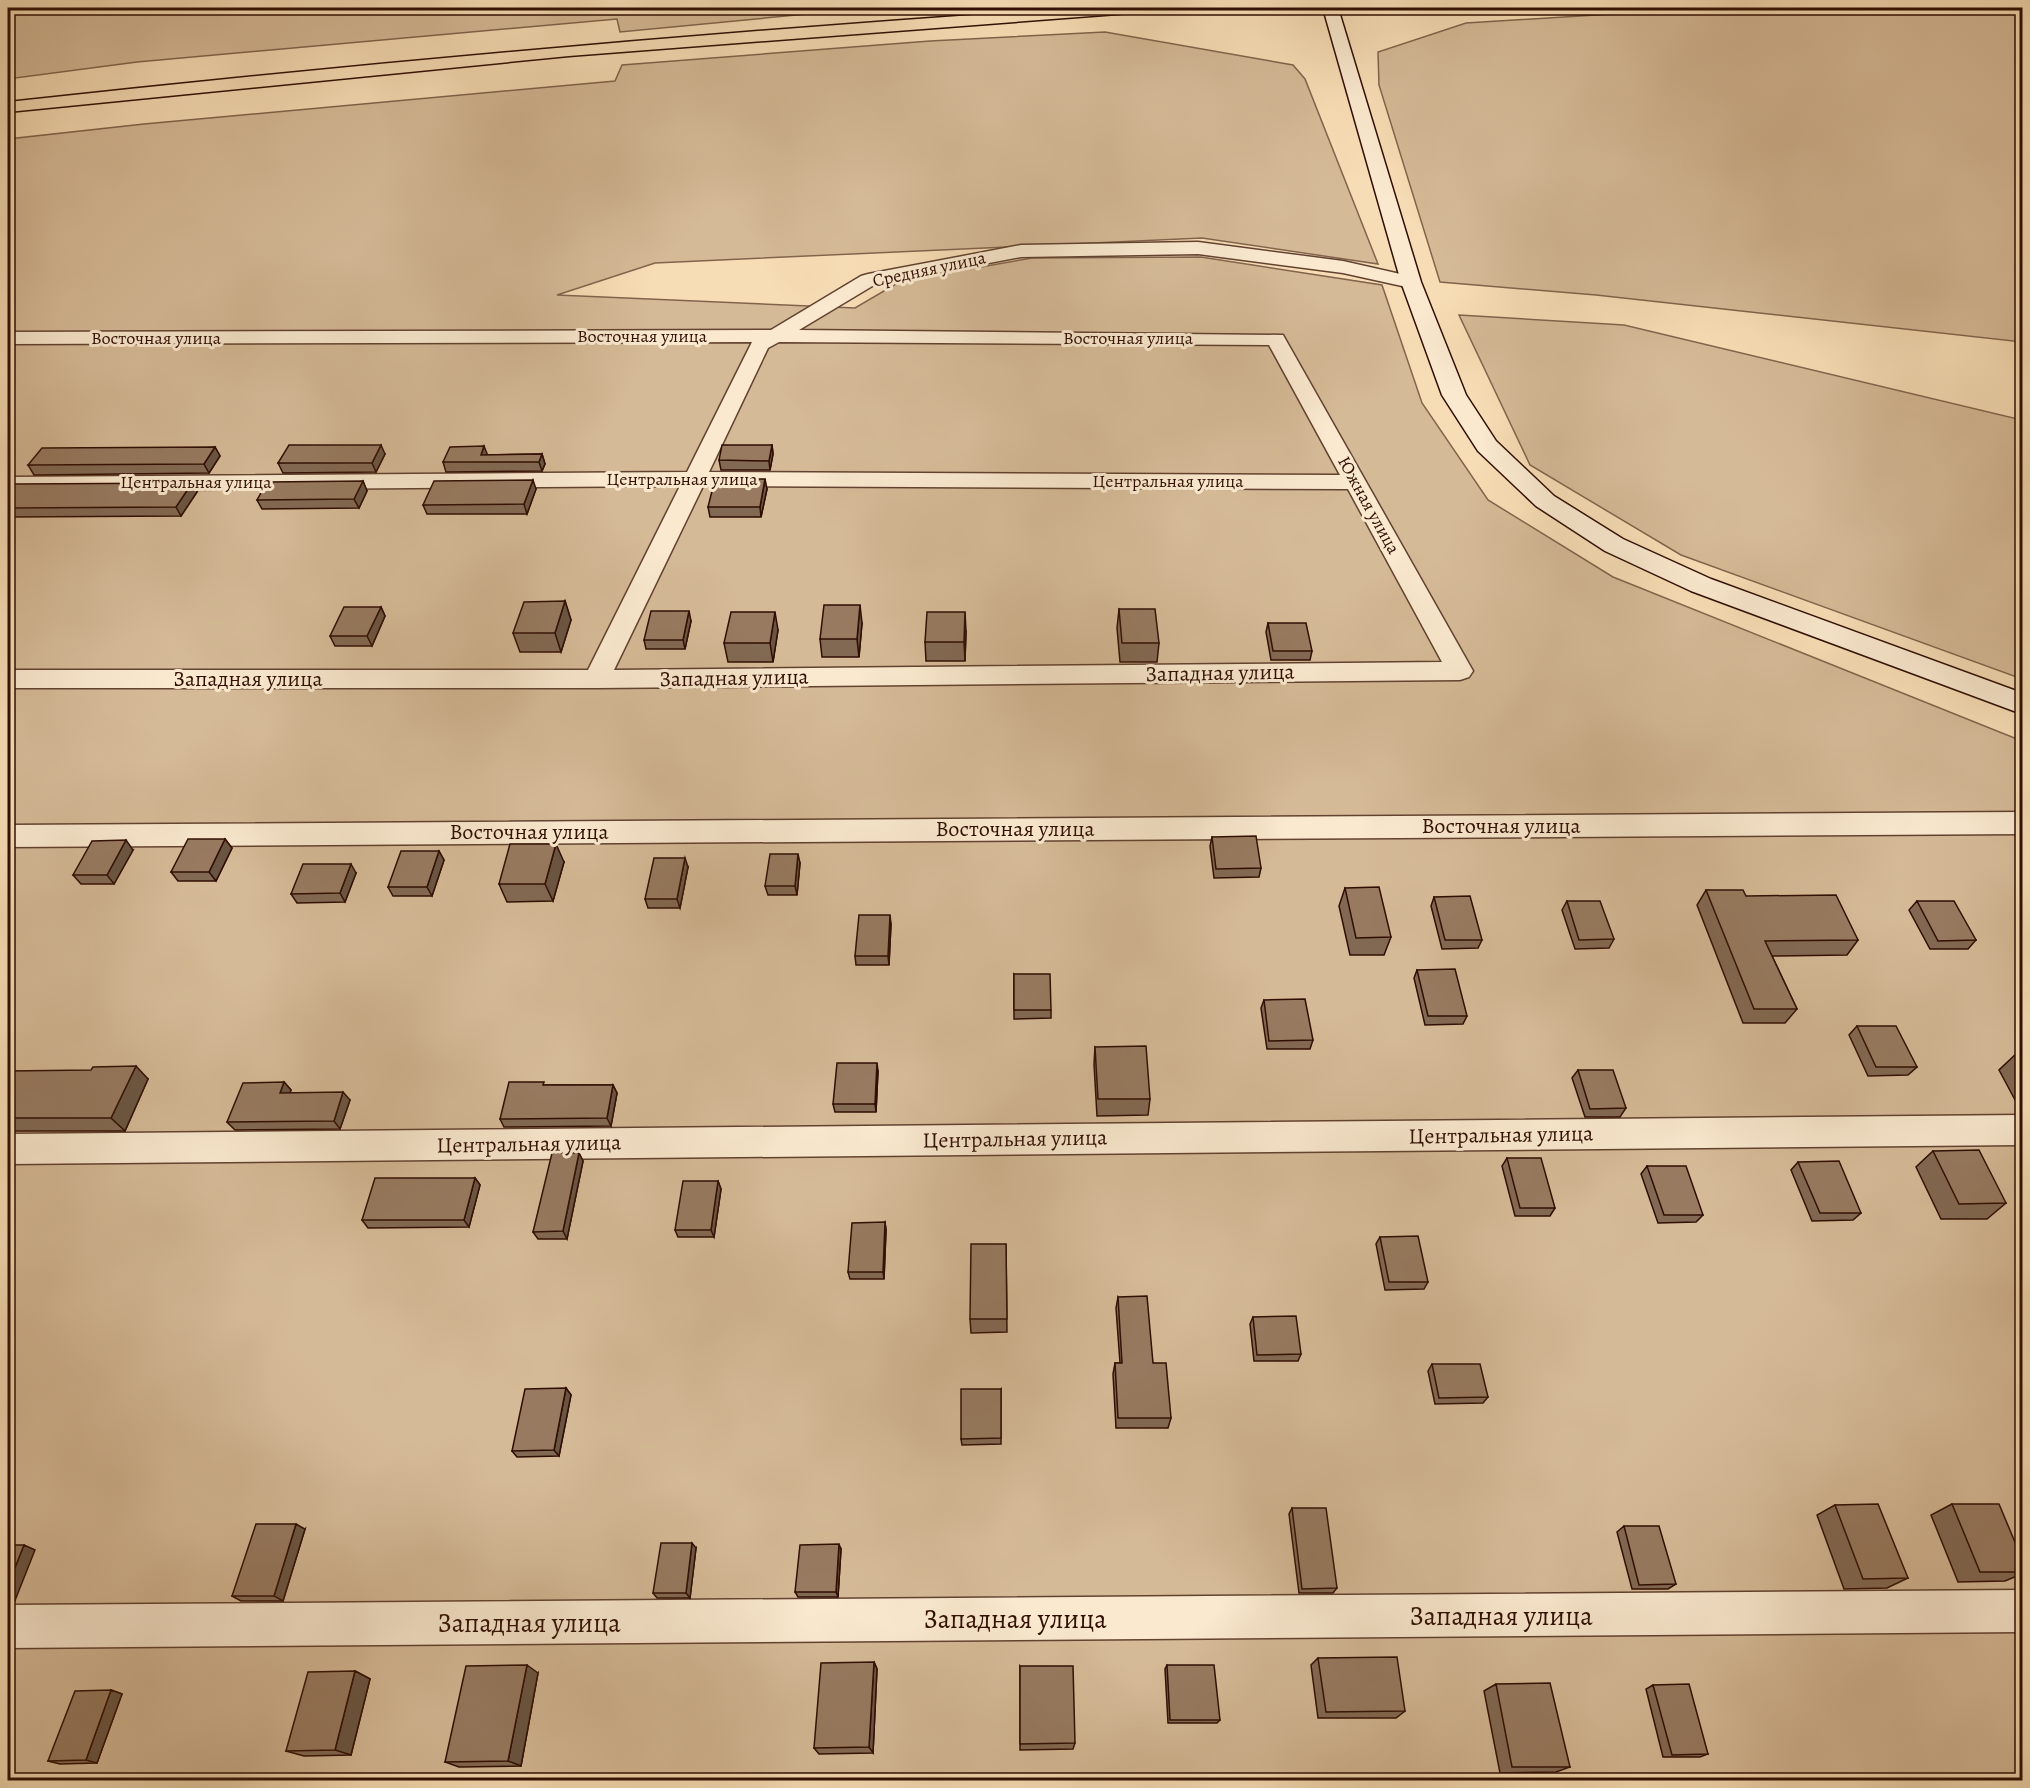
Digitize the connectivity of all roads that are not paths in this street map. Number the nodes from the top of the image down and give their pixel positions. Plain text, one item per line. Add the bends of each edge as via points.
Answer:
1 (1131, 8) edge
2 (1330, 8) edge
3 (8, 107) edge
4 (1411, 282) junction
5 (774, 336) junction
6 (8, 338) edge
7 (1276, 339) joint
8 (695, 479) junction
9 (1357, 482) junction
10 (8, 484) edge
11 (1460, 671) joint
12 (8, 679) edge
13 (597, 679) junction
14 (2022, 704) edge
15 (2022, 823) edge
16 (8, 836) edge
17 (2022, 1130) edge
18 (8, 1149) edge
19 (2022, 1611) edge
20 (8, 1627) edge

1 - 3 highway via 655,43
2 - 4 main road
4 - 5 street, Средняя улица via 1343,267 1198,248 1021,251 868,280
4 - 14 main road via 1454,395 1487,446 1545,501 1614,545 1701,585
5 - 6 street, Восточная улица
5 - 7 street, Восточная улица
5 - 8 street, Средняя улица via 760,345
7 - 9 street, Южная улица
8 - 9 street, Центральная улица
8 - 10 street, Центральная улица
8 - 13 street, Средняя улица
9 - 11 street, Южная улица
11 - 13 street, Западная улица
12 - 13 street, Западная улица
15 - 16 street, Восточная улица
17 - 18 street, Центральная улица
19 - 20 street, Западная улица

